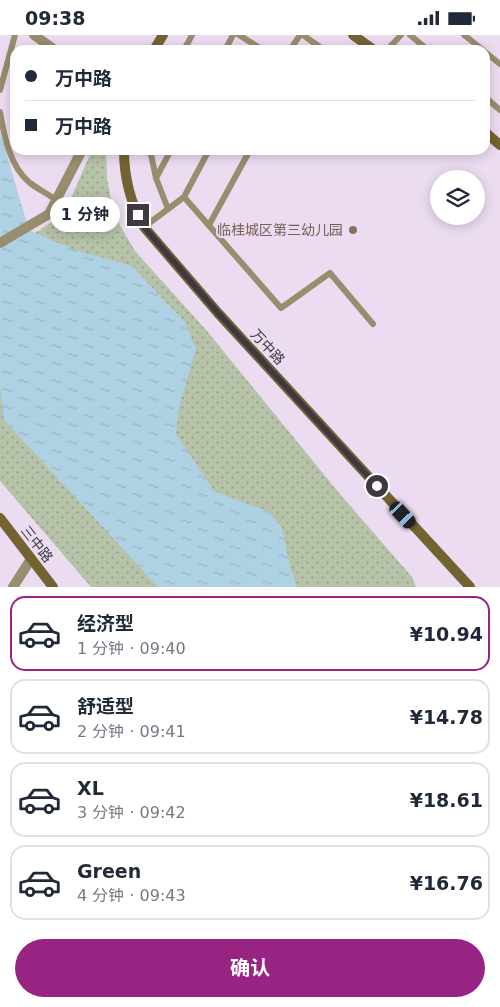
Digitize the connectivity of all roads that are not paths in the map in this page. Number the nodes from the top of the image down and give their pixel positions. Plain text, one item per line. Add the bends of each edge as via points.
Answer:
1 (34, 35) edge
2 (238, 35) edge
3 (302, 35) edge
4 (353, 35) edge
5 (401, 35) edge
6 (410, 35) edge
7 (464, 35) edge
8 (48, 45) edge
9 (255, 45) edge
10 (294, 45) edge
11 (317, 45) edge
12 (367, 45) edge
13 (392, 45) edge
14 (422, 45) edge
15 (476, 45) edge
16 (10, 53) edge
17 (490, 56) edge
18 (500, 64) edge
19 (0, 90) edge
20 (490, 101) edge
21 (500, 110) edge
22 (0, 112) edge
23 (490, 136) edge
24 (500, 145) edge
25 (10, 153) edge
26 (11, 155) edge
27 (79, 155) edge
28 (124, 155) edge
29 (151, 155) edge
30 (168, 155) edge
31 (207, 155) edge
32 (247, 155) edge
33 (156, 178) junction
34 (184, 197) junction
35 (56, 200) junction
36 (168, 209) junction
37 (209, 225) junction
38 (144, 227) junction
39 (0, 243) edge
40 (373, 324) dead end
41 (0, 518) edge
42 (31, 559) junction
43 (13, 587) edge
44 (53, 587) edge
45 (470, 587) edge

1 - 8 street
2 - 9 lane
3 - 10 lane
3 - 11 lane
4 - 12 street
5 - 13 lane
6 - 14 lane
7 - 15 lane
16 - 19 lane
17 - 18 lane
20 - 21 lane
22 - 25 lane
23 - 24 street
26 - 35 lane via 30,183
27 - 35 street
28 - 38 street, 万中路 via 130,193
29 - 33 lane
30 - 33 lane
31 - 34 lane
32 - 37 lane
33 - 36 lane
34 - 36 lane
34 - 37 lane
35 - 39 street via 49,214
36 - 38 lane
37 - 40 lane via 280,308 330,273
38 - 45 street, 万中路 via 218,313
41 - 42 street, 三中路
42 - 43 street
42 - 44 street, 三中路

